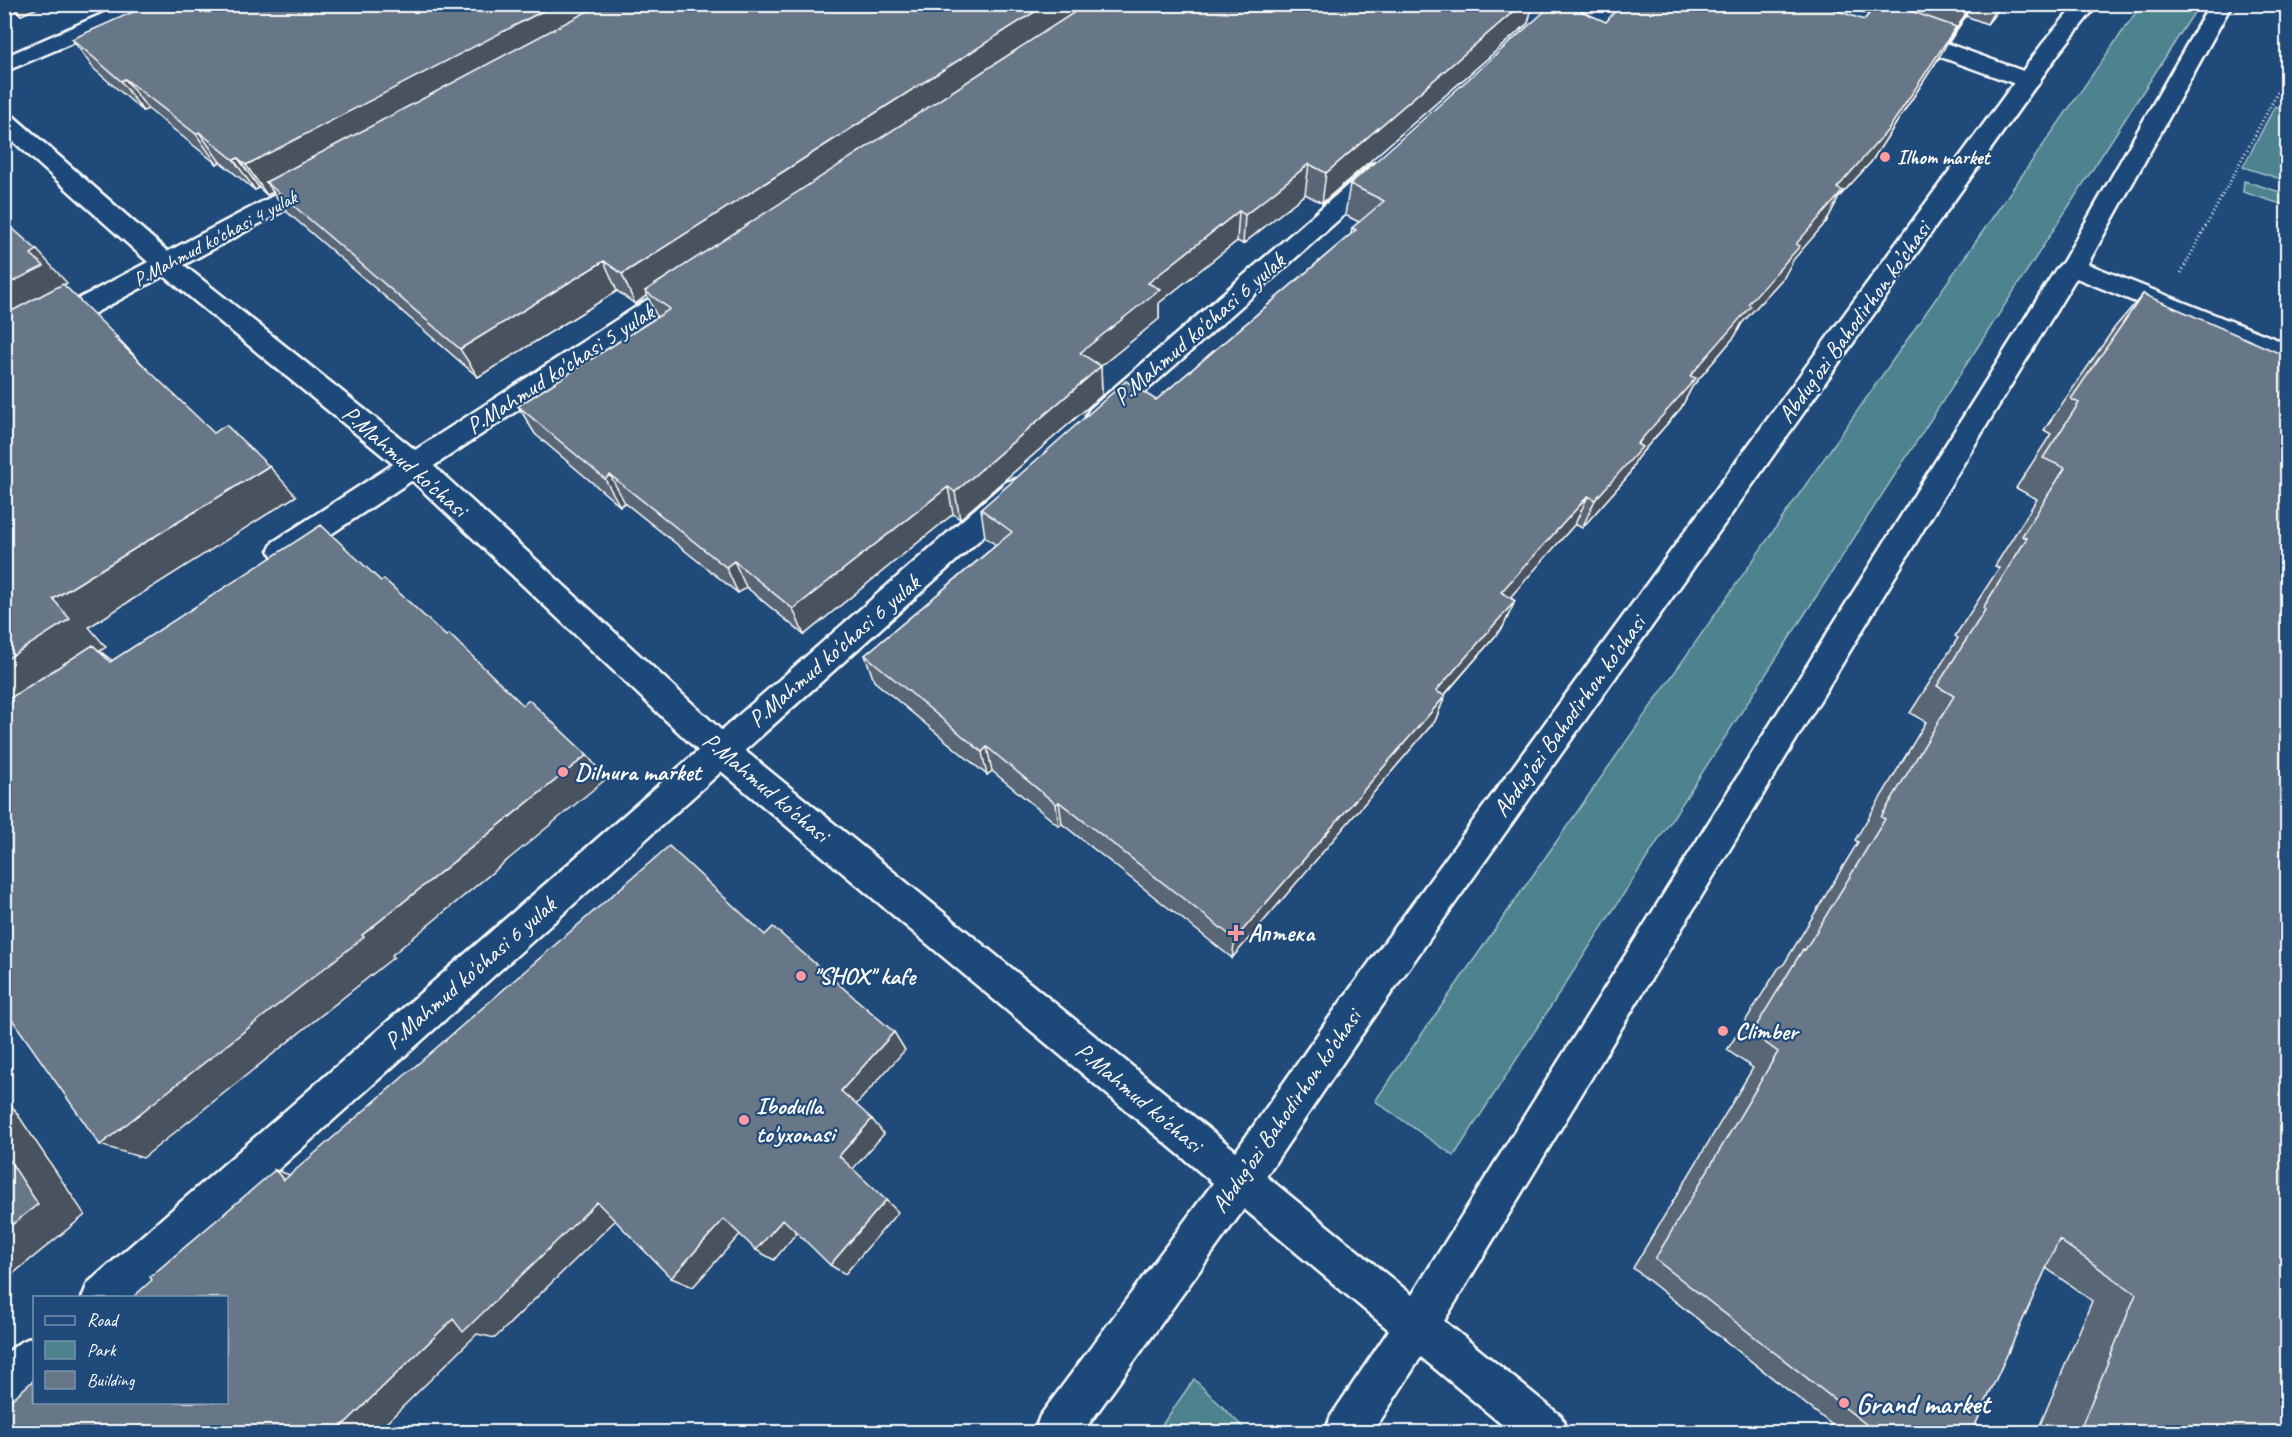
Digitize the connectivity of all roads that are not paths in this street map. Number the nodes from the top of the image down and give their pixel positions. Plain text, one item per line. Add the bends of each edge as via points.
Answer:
1 (144, 4) edge
2 (1816, 4) edge
3 (2088, 4) edge
4 (2221, 4) edge
5 (4, 65) edge
6 (2029, 81) junction
7 (4, 120) edge
8 (1405, 147) edge
9 (344, 168) edge
10 (166, 264) junction
11 (2073, 267) junction
12 (714, 268) edge
13 (4, 351) edge
14 (2288, 355) edge
15 (1081, 433) edge
16 (414, 465) junction
17 (1036, 473) edge
18 (264, 564) edge
19 (721, 751) junction
20 (1239, 1181) junction
21 (105, 1296) edge
22 (1417, 1325) junction
23 (33, 1359) edge
24 (4, 1384) edge
25 (1056, 1432) edge
26 (1347, 1432) edge
27 (1545, 1432) edge

1 - 5 street
2 - 6 street
3 - 6 street, Abdug’ozi Bahodirhon ko’chasi
4 - 11 street
6 - 20 street, Abdug’ozi Bahodirhon ko’chasi via 1347,1024
7 - 10 street, P.Mahmud ko'chasi
8 - 15 street, P.Mahmud ko'chasi 6 yulak
9 - 10 street, P.Mahmud ko'chasi 4 yulak
10 - 13 street, P.Mahmud ko'chasi 4 yulak
10 - 16 street, P.Mahmud ko'chasi
11 - 14 street
11 - 22 street
12 - 16 street, P.Mahmud ko'chasi 5 yulak
16 - 18 street, P.Mahmud ko'chasi 5 yulak
16 - 19 street, P.Mahmud ko'chasi
17 - 19 street, P.Mahmud ko'chasi 6 yulak
19 - 20 street, P.Mahmud ko'chasi
19 - 21 street, P.Mahmud ko'chasi 6 yulak
20 - 22 street, P.Mahmud ko'chasi
20 - 25 street, Abdug’ozi Bahodirhon ko’chasi
22 - 26 street
22 - 27 street, P.Mahmud ko'chasi
23 - 24 street

